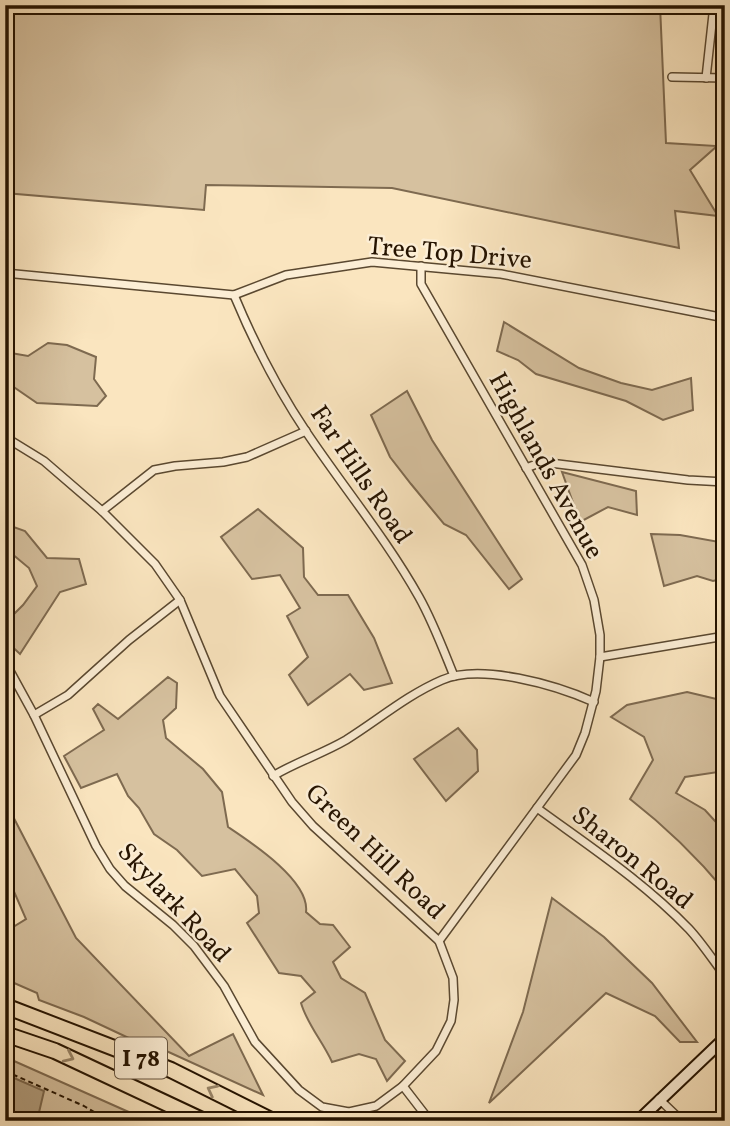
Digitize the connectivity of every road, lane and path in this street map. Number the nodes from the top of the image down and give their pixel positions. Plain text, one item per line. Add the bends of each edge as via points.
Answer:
1 (714, 5) edge
2 (672, 77) dead end
3 (706, 78) junction
4 (725, 78) edge
5 (421, 266) junction
6 (5, 273) edge
7 (234, 295) junction
8 (725, 318) edge
9 (306, 431) junction
10 (5, 437) edge
11 (526, 468) junction
12 (725, 482) edge
13 (102, 511) junction
14 (180, 600) junction
15 (725, 636) edge
16 (600, 657) junction
17 (5, 662) edge
18 (454, 676) junction
19 (594, 702) junction
20 (34, 715) junction
21 (273, 776) junction
22 (537, 808) junction
23 (439, 941) junction
24 (725, 976) edge
25 (5, 1006) edge
26 (5, 1034) edge
27 (725, 1038) edge
28 (5, 1071) edge
29 (403, 1086) junction
30 (659, 1099) junction
31 (109, 1121) edge
32 (204, 1121) edge
33 (273, 1121) edge
34 (430, 1121) edge
35 (638, 1121) edge
36 (682, 1121) edge

1 - 3 street
2 - 3 street
3 - 4 street
5 - 7 street, Tree Top Drive via 372,262 330,267 286,275
5 - 8 street, Tree Top Drive via 501,274
5 - 11 street, Highlands Avenue via 421,284
6 - 7 street, Tree Top Drive
7 - 9 street, Far Hills Road via 250,333
9 - 13 street via 247,457 154,470
9 - 18 street, Far Hills Road via 418,595
10 - 13 street, Green Hill Road via 44,461
11 - 12 street via 542,462
11 - 16 street, Highlands Avenue via 582,565 594,600
13 - 14 street, Green Hill Road via 155,564
14 - 20 street via 68,695
14 - 21 street, Green Hill Road via 220,696
15 - 16 street
16 - 19 street, Highlands Avenue
17 - 20 street, Skylark Road
18 - 19 street via 525,680 564,688
18 - 21 street via 411,696 342,742
19 - 22 street, Highlands Avenue via 576,754
20 - 29 street, Skylark Road via 110,869 194,946 255,1042 299,1090 322,1107 349,1112 376,1106
21 - 23 street, Green Hill Road via 313,826
22 - 23 street, Highlands Avenue
22 - 24 street, Sharon Road via 661,903 690,930
23 - 29 street, Green Hill Road via 453,978 451,1021 436,1051
33 -> 25 highway, I 78 via 172,1070
26 -> 32 highway, I 78 via 55,1051
27 - 30 main road
28 - 31 path
29 - 34 street
30 - 35 main road
30 - 36 street

